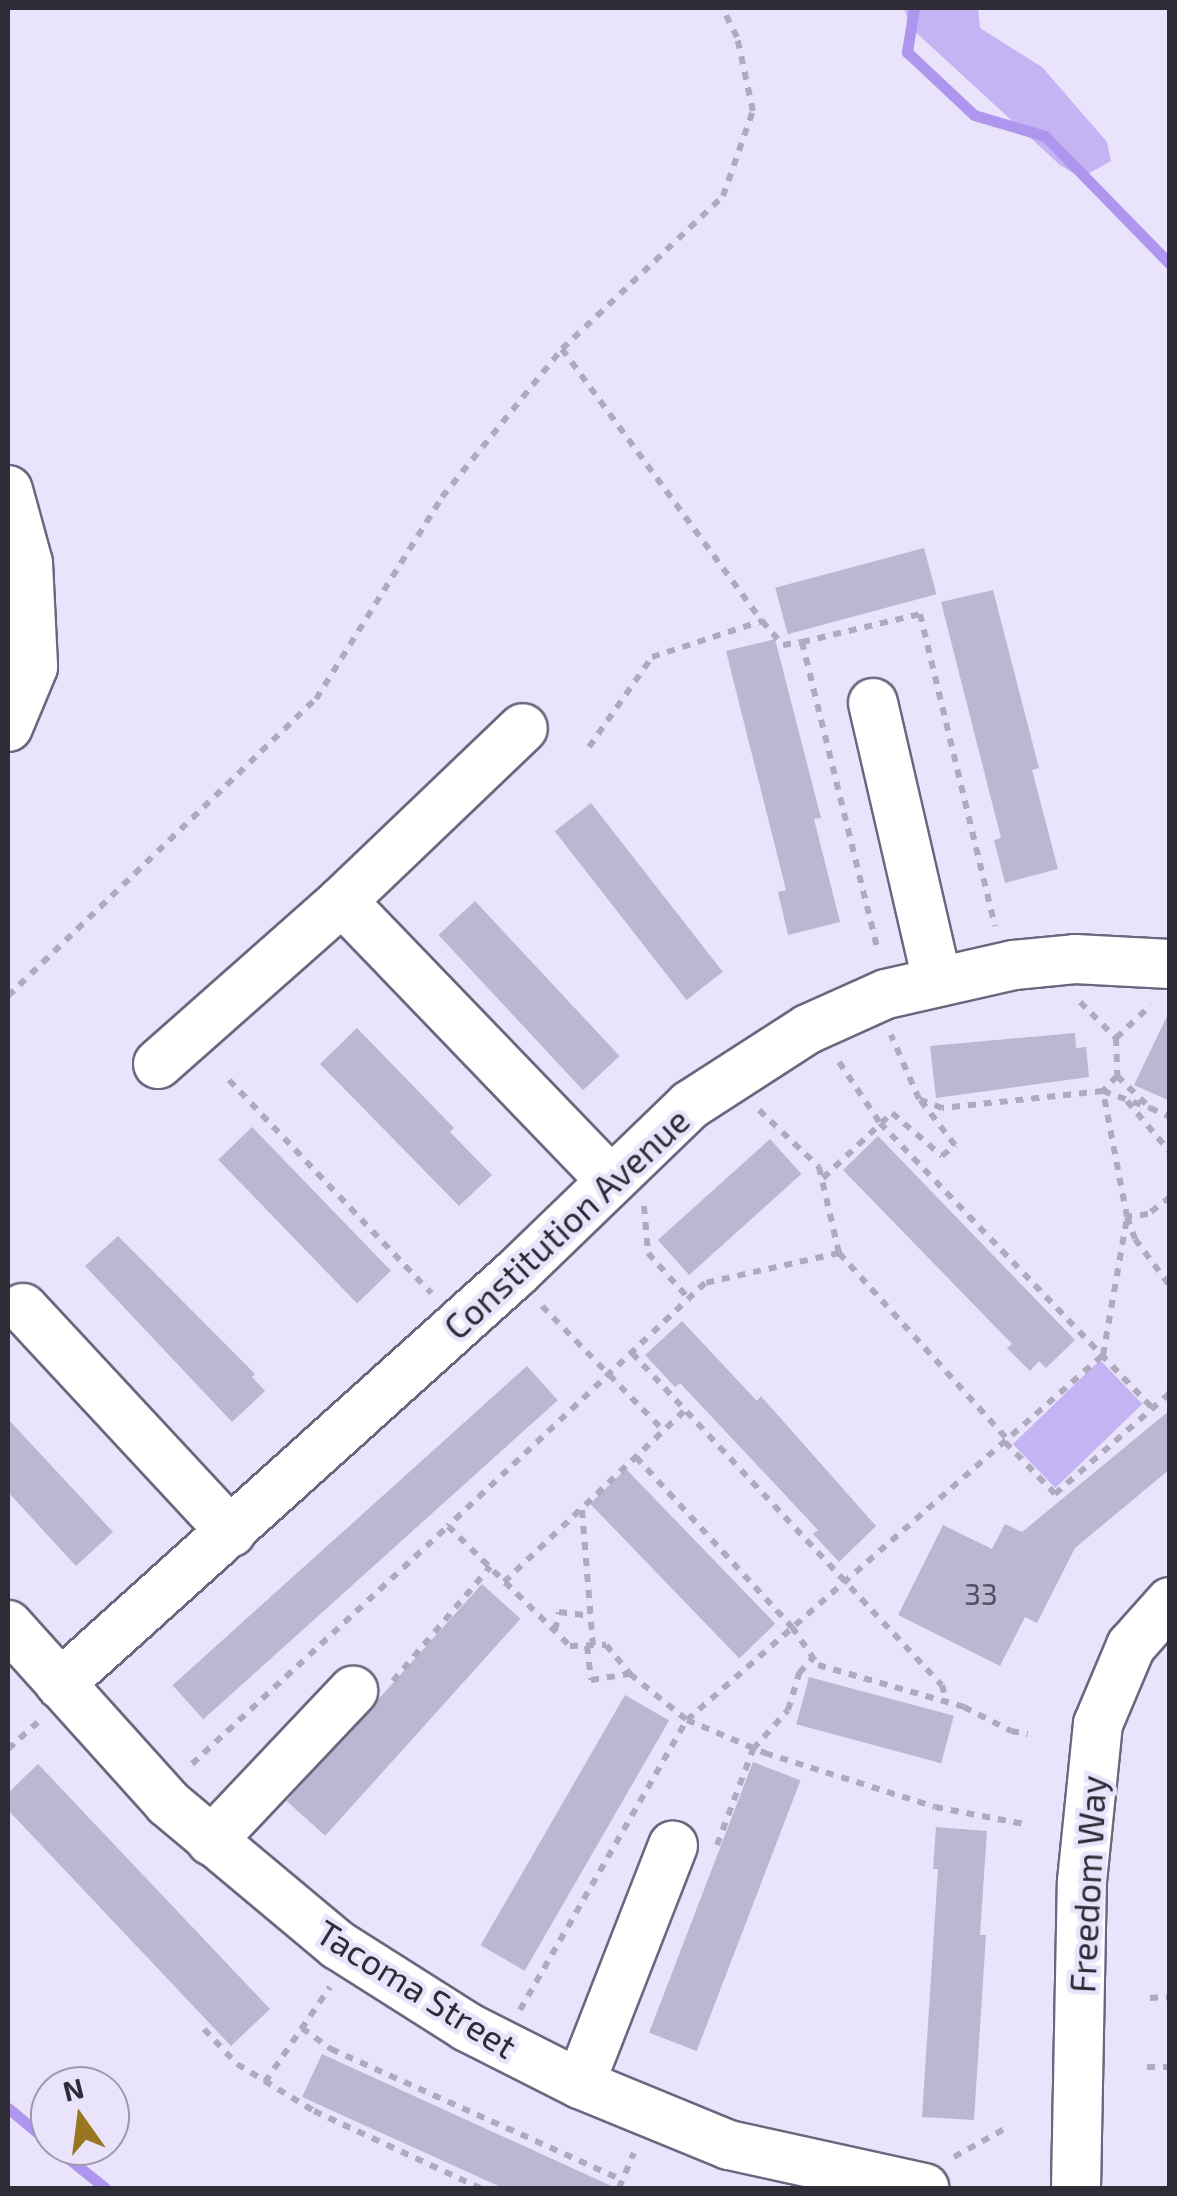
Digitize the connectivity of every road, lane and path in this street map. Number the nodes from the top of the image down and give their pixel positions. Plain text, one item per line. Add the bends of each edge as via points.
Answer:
1 (722, 8) edge
2 (562, 349) junction
3 (8, 490) edge
4 (762, 620) junction
5 (802, 642) junction
6 (873, 703) dead end
7 (8, 728) edge
8 (523, 728) dead end
9 (589, 747) dead end
10 (342, 901) junction
11 (995, 926) dead end
12 (878, 954) dead end
13 (937, 980) junction
14 (1162, 983) edge
15 (8, 996) edge
16 (1075, 997) dead end
17 (888, 1027) dead end
18 (1116, 1038) junction
19 (832, 1053) dead end
20 (158, 1064) dead end
21 (1118, 1076) junction
22 (229, 1080) dead end
23 (1103, 1091) junction
24 (919, 1099) junction
25 (1126, 1100) junction
26 (750, 1103) dead end
27 (1150, 1108) junction
28 (1170, 1117) edge
29 (880, 1123) junction
30 (1170, 1152) edge
31 (822, 1179) junction
32 (628, 1191) junction
33 (1170, 1197) edge
34 (1127, 1216) junction
35 (839, 1253) junction
36 (1170, 1286) edge
37 (433, 1295) dead end
38 (689, 1298) junction
39 (538, 1301) dead end
40 (23, 1308) dead end
41 (632, 1353) junction
42 (1103, 1355) junction
43 (610, 1375) junction
44 (1170, 1392) edge
45 (1152, 1408) junction
46 (684, 1411) junction
47 (664, 1432) junction
48 (1006, 1441) junction
49 (636, 1457) junction
50 (582, 1509) junction
51 (448, 1526) junction
52 (231, 1532) junction
53 (490, 1568) junction
54 (846, 1580) junction
55 (504, 1582) junction
56 (1170, 1602) edge
57 (590, 1616) junction
58 (8, 1625) edge
59 (792, 1627) junction
60 (555, 1631) junction
61 (590, 1646) junction
62 (813, 1658) junction
63 (630, 1674) junction
64 (353, 1691) joint
65 (53, 1699) junction
66 (947, 1703) junction
67 (687, 1720) junction
68 (1028, 1734) dead end
69 (8, 1749) edge
70 (753, 1749) junction
71 (192, 1764) dead end
72 (1024, 1824) dead end
73 (211, 1841) junction
74 (693, 1852) joint
75 (331, 1986) dead end
76 (1170, 1997) edge
77 (1150, 1998) dead end
78 (520, 2012) dead end
79 (302, 2028) junction
80 (204, 2029) dead end
81 (1170, 2067) edge
82 (1147, 2068) dead end
83 (265, 2082) junction
84 (580, 2084) junction
85 (1008, 2127) dead end
86 (636, 2150) dead end
87 (939, 2173) edge
88 (621, 2184) edge
89 (480, 2188) edge
90 (1076, 2188) edge

1 - 2 path via 737,37 753,111 723,196
2 - 4 path
2 - 15 path via 442,497 316,700
3 - 7 street via 28,564 32,667
4 - 5 path via 783,644
4 - 9 path via 652,657
5 - 11 path via 920,614
5 - 12 path
6 - 13 street
8 - 10 street
10 - 20 street
10 - 32 street
13 - 14 street, Constitution Avenue via 1075,959
13 - 32 street, Constitution Avenue via 886,994 808,1029 690,1105
14 - 18 path
16 - 18 path
17 - 24 path
18 - 21 path
19 - 29 path
21 - 23 path
21 - 27 path
22 - 37 path
23 - 24 path via 942,1108
23 - 25 path
23 - 34 path
24 - 29 path via 955,1145 942,1156 892,1113
25 - 27 path
25 - 30 path
26 - 31 path via 819,1167
27 - 28 path
29 - 31 path
29 - 42 path
31 - 35 path
32 - 38 path via 648,1253
32 - 52 street, Constitution Avenue
33 - 34 path via 1148,1214
34 - 36 path
34 - 42 path
35 - 38 path via 705,1283
35 - 48 path
38 - 41 path
39 - 43 path
40 - 52 street
41 - 43 path
41 - 46 path
42 - 45 path
42 - 48 path
43 - 47 path
43 - 51 path
44 - 45 path
45 - 48 path via 1055,1494
46 - 47 path
46 - 54 path
47 - 49 path
48 - 54 path
49 - 50 path
49 - 59 path
50 - 55 path
50 - 57 path
51 - 53 path
51 - 71 path
52 - 65 street, Constitution Avenue
53 - 55 path
53 - 64 path via 392,1683
54 - 59 path
54 - 66 path via 942,1685
55 - 60 path
56 - 90 street, Freedom Way via 1132,1646 1098,1724 1082,1880
57 - 60 path via 560,1612
57 - 61 path
58 - 65 street, Tacoma Street
59 - 62 path
59 - 67 path
60 - 61 path via 570,1646
61 - 63 path via 606,1646
61 - 63 path via 590,1680
62 - 66 path via 818,1665
62 - 70 path via 799,1673 788,1710
63 - 67 path
64 - 73 street
65 - 69 path
65 - 73 street, Tacoma Street
66 - 68 path
67 - 70 path
67 - 78 path
70 - 72 path via 935,1807
70 - 74 path
73 - 84 street, Tacoma Street via 338,1945 467,2028
74 - 84 street
75 - 79 path
76 - 77 path
79 - 83 path
79 - 88 path via 331,2049
80 - 83 path via 236,2064
81 - 82 path
83 - 89 path
84 - 87 street, Tacoma Street via 730,2144
85 - 87 path
86 - 88 path

